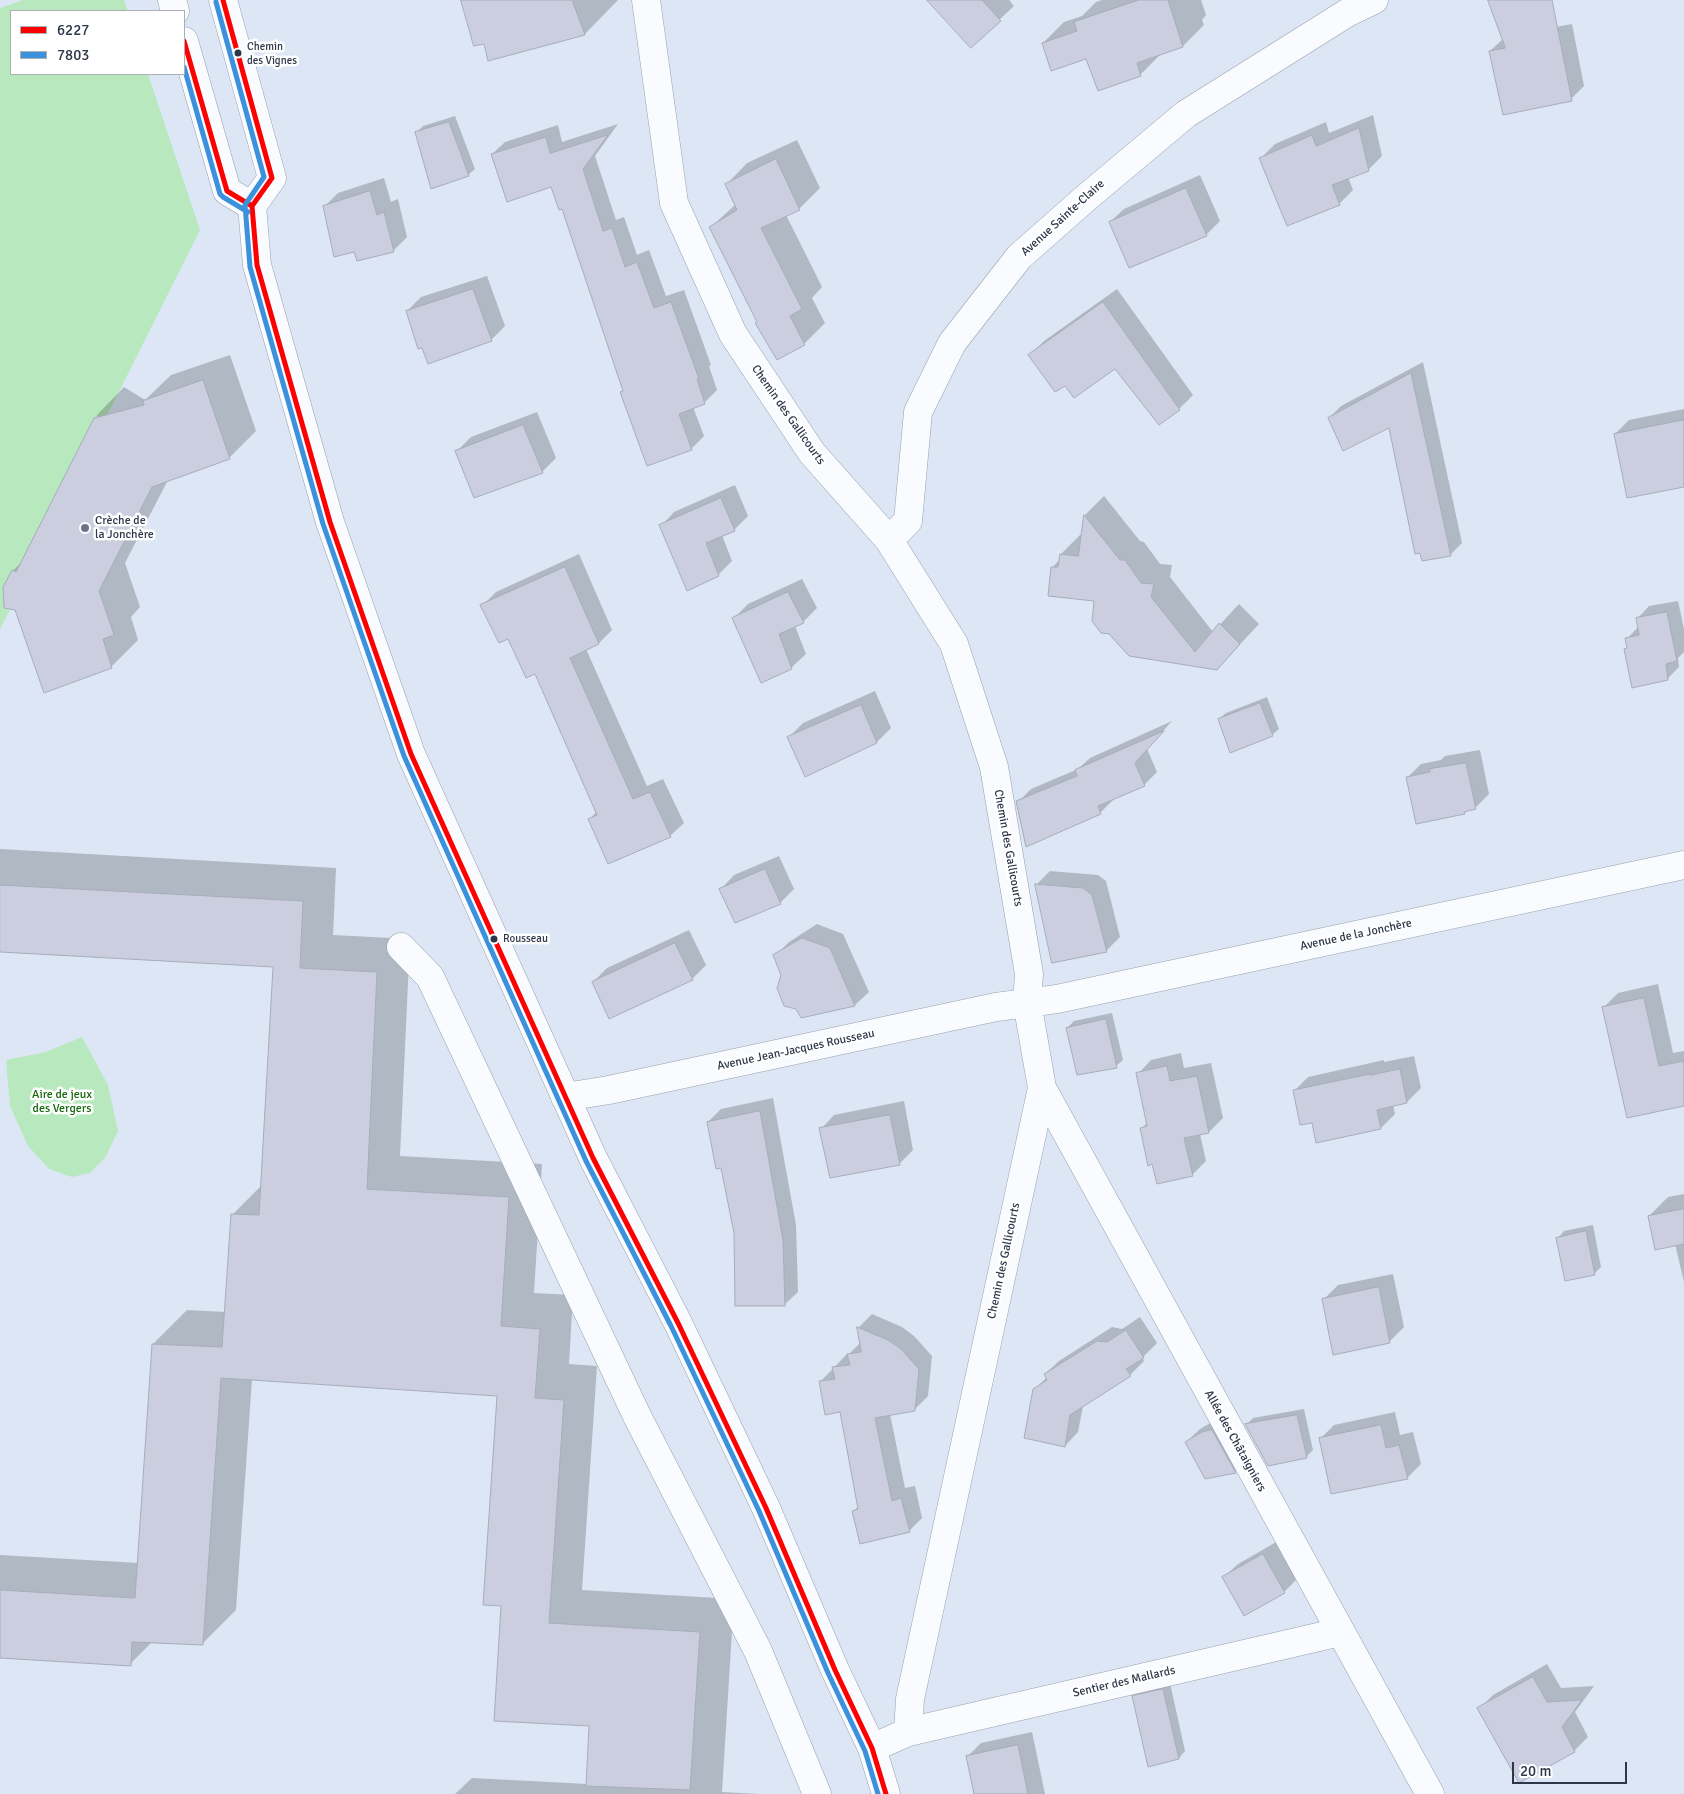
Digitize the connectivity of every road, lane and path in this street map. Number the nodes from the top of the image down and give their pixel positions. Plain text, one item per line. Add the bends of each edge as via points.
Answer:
1 (223, 0) edge
2 (646, 0) edge
3 (1374, 0) edge
4 (185, 44) edge
5 (252, 206) junction
6 (889, 540) junction
7 (1684, 865) edge
8 (401, 948) dead end
9 (1027, 1002) junction
10 (1042, 1088) junction
11 (565, 1097) junction
12 (1340, 1632) junction
13 (908, 1732) junction
14 (872, 1748) junction
15 (817, 1794) edge
16 (886, 1794) edge
17 (1430, 1794) edge

1 - 5 street via 272,178
2 - 6 street, Chemin des Gallicourts via 674,202 733,334 812,454
3 - 6 street, Avenue Sainte-Claire via 1347,13 1186,114 1086,196 1019,257 952,343 918,412 908,521
4 - 5 street via 227,191
5 - 11 street via 258,265 325,503 404,735
6 - 9 street, Chemin des Gallicourts via 954,644 994,768 1029,974
7 - 9 street, Avenue de la Jonchère via 1067,997
8 - 15 street via 430,977 637,1416 758,1652
9 - 10 street, Chemin des Gallicourts
9 - 11 street, Avenue Jean-Jacques Rousseau
10 - 12 street, Allée des Châtaigniers
10 - 13 street, Chemin des Gallicourts via 912,1689
11 - 14 street via 766,1508
12 - 13 street, Sentier des Mallards
12 - 17 street, Allée des Châtaigniers
13 - 14 street
14 - 16 street

